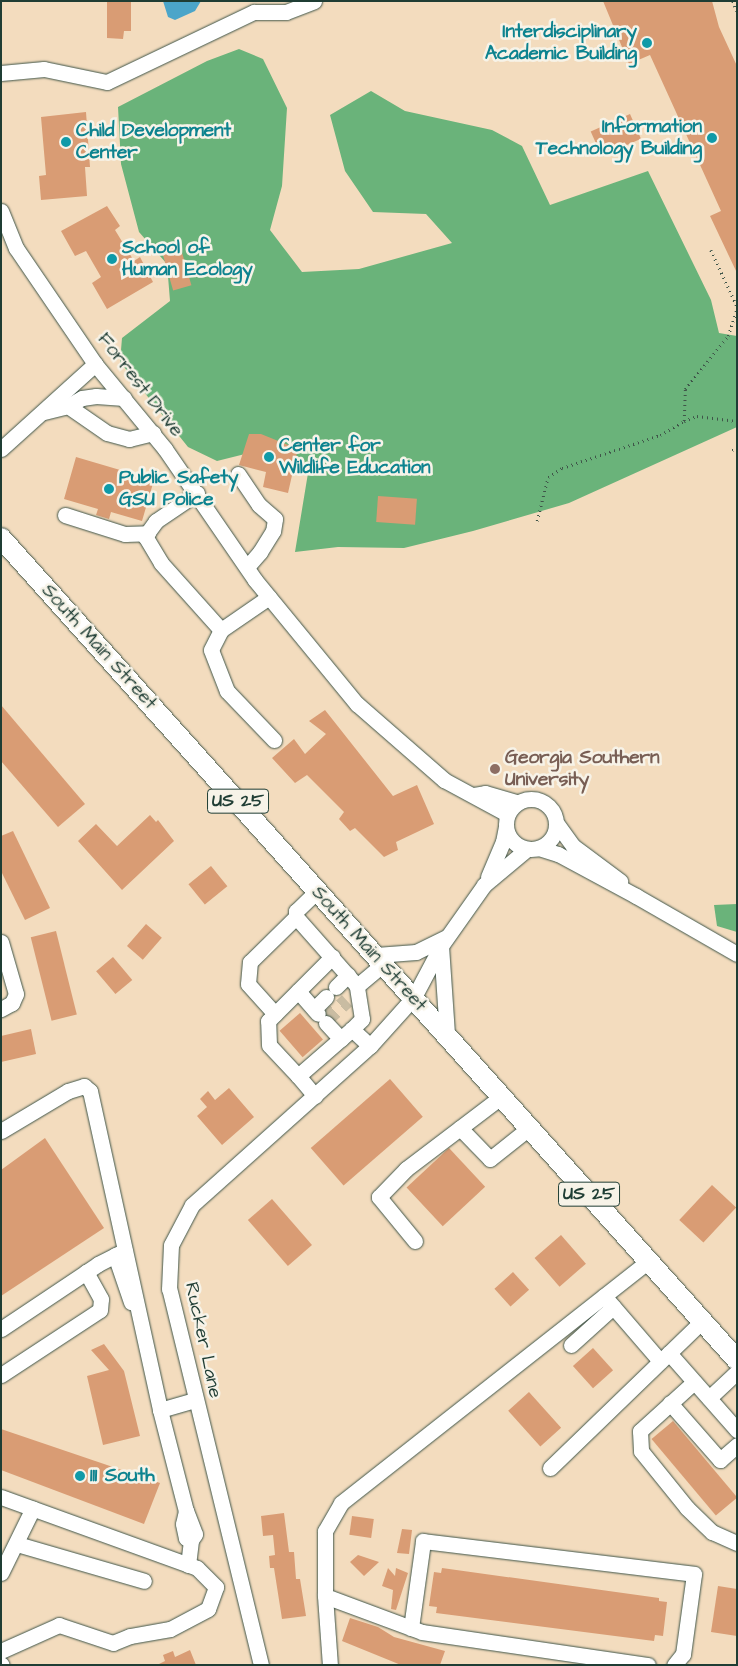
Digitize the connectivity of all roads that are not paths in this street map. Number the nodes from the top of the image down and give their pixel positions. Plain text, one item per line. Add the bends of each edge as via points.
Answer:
1 (314, 1) edge
2 (1, 73) edge
3 (1, 211) edge
4 (95, 364) junction
5 (124, 398) junction
6 (68, 406) junction
7 (42, 413) junction
8 (153, 433) junction
9 (1, 450) edge
10 (238, 474) dead end
11 (197, 493) junction
12 (65, 515) dead end
13 (148, 533) junction
14 (1, 538) edge
15 (247, 567) junction
16 (269, 597) junction
17 (221, 630) junction
18 (274, 740) dead end
19 (510, 814) junction
20 (557, 824) junction
21 (533, 848) junction
22 (484, 885) junction
23 (317, 891) junction
24 (636, 896) junction
25 (296, 917) junction
26 (445, 941) junction
27 (1, 942) edge
28 (737, 954) edge
29 (332, 957) junction
30 (380, 959) junction
31 (355, 983) junction
32 (298, 991) junction
33 (414, 996) junction
34 (347, 1000) tunnel mouth
35 (1, 1009) edge
36 (275, 1014) junction
37 (319, 1015) junction
38 (346, 1034) junction
39 (447, 1035) junction
40 (370, 1046) junction
41 (298, 1076) junction
42 (315, 1096) junction
43 (501, 1097) junction
44 (460, 1128) junction
45 (528, 1128) junction
46 (1, 1131) edge
47 (415, 1241) dead end
48 (120, 1253) junction
49 (649, 1261) junction
50 (86, 1272) junction
51 (609, 1301) junction
52 (702, 1321) junction
53 (1, 1329) edge
54 (571, 1345) dead end
55 (664, 1357) junction
56 (737, 1360) edge
57 (737, 1372) edge
58 (1, 1375) edge
59 (694, 1382) junction
60 (708, 1398) junction
61 (195, 1400) junction
62 (670, 1403) junction
63 (160, 1410) junction
64 (737, 1430) edge
65 (737, 1445) edge
66 (550, 1468) dead end
67 (1, 1497) edge
68 (33, 1508) junction
69 (737, 1543) edge
70 (17, 1544) junction
71 (188, 1565) junction
72 (1, 1572) edge
73 (144, 1581) dead end
74 (326, 1596) junction
75 (411, 1628) junction
76 (1, 1651) edge
77 (261, 1665) edge
78 (330, 1665) edge
79 (648, 1665) edge
80 (674, 1665) edge

1 - 2 street via 286,12 254,12 107,82 44,69
3 - 4 street, Forrest Drive via 16,248
4 - 5 street, Forrest Drive
4 - 7 street
5 - 6 street via 82,398
5 - 8 street, Forrest Drive
6 - 7 street
6 - 8 street via 107,433 129,439
7 - 9 street
8 - 11 street, Forrest Drive
10 - 15 street via 259,505 275,518 273,531
11 - 13 street via 156,522
11 - 15 street, Forrest Drive
12 - 13 street via 125,534
13 - 17 street via 145,536 161,563
14 - 23 main road, South Main Street / US 25
15 - 16 street, Forrest Drive
16 - 17 street
16 - 19 street, Forrest Drive via 357,704 444,780 474,795 482,803
17 - 18 street via 211,650 226,691
19 - 20 street via 530,798 544,801 554,811
19 - 21 street via 512,840
19 - 22 street via 504,842
20 - 21 street via 551,840
20 - 24 street via 573,846 593,858
21 - 22 street
21 - 24 street via 558,854
22 - 26 street, Rucker Lane
23 - 25 street via 296,911
23 - 30 main road, South Main Street / US 25
24 - 28 street
25 - 29 street
25 - 36 street via 250,962 248,984
26 - 30 street via 416,952
26 - 33 street, Rucker Lane
26 - 39 street
27 - 35 street via 16,994 12,1003
29 - 31 street
29 - 32 street
30 - 31 street
30 - 33 main road, South Main Street / US 25
31 - 34 street
31 - 37 street via 331,992
31 - 38 street via 362,1019
32 - 36 street
32 - 37 street
33 - 39 main road, South Main Street / US 25
33 - 40 street, Rucker Lane
36 - 41 street via 268,1021 269,1045
37 - 38 street
38 - 40 street
38 - 41 street
39 - 43 main road, South Main Street / US 25
40 - 42 street, Rucker Lane
41 - 42 street
42 - 61 street, Rucker Lane via 192,1205 171,1245 169,1289
43 - 44 street
43 - 45 main road, South Main Street / US 25
44 - 45 street via 490,1159
44 - 47 street via 406,1169 379,1197
45 - 49 main road, South Main Street / US 25
46 - 48 street via 68,1091 84,1086 90,1091
48 - 50 street
48 - 63 street via 136,1292
49 - 51 street
49 - 52 main road, South Main Street / US 25
50 - 53 street
50 - 58 street via 101,1299 100,1310
51 - 54 street
51 - 55 street
51 - 74 street via 341,1503 325,1531
52 - 55 street
52 - 56 main road, South Main Street / US 25
55 - 59 street
55 - 66 street
57 - 60 street
59 - 60 street
59 - 62 street
60 - 64 street
61 - 63 street
61 - 77 street, Rucker Lane
62 - 65 street via 720,1460
62 - 69 street via 640,1431 641,1451 687,1508 712,1532
63 - 71 street via 195,1534 190,1540
67 - 68 street
68 - 70 street
68 - 71 street
70 - 72 street
70 - 73 street
71 - 76 street via 212,1580 216,1587 215,1598 208,1609 170,1629 130,1636 113,1643 59,1625
74 - 75 street
74 - 78 street
75 - 79 street
75 - 80 street via 423,1541 694,1574 683,1654

